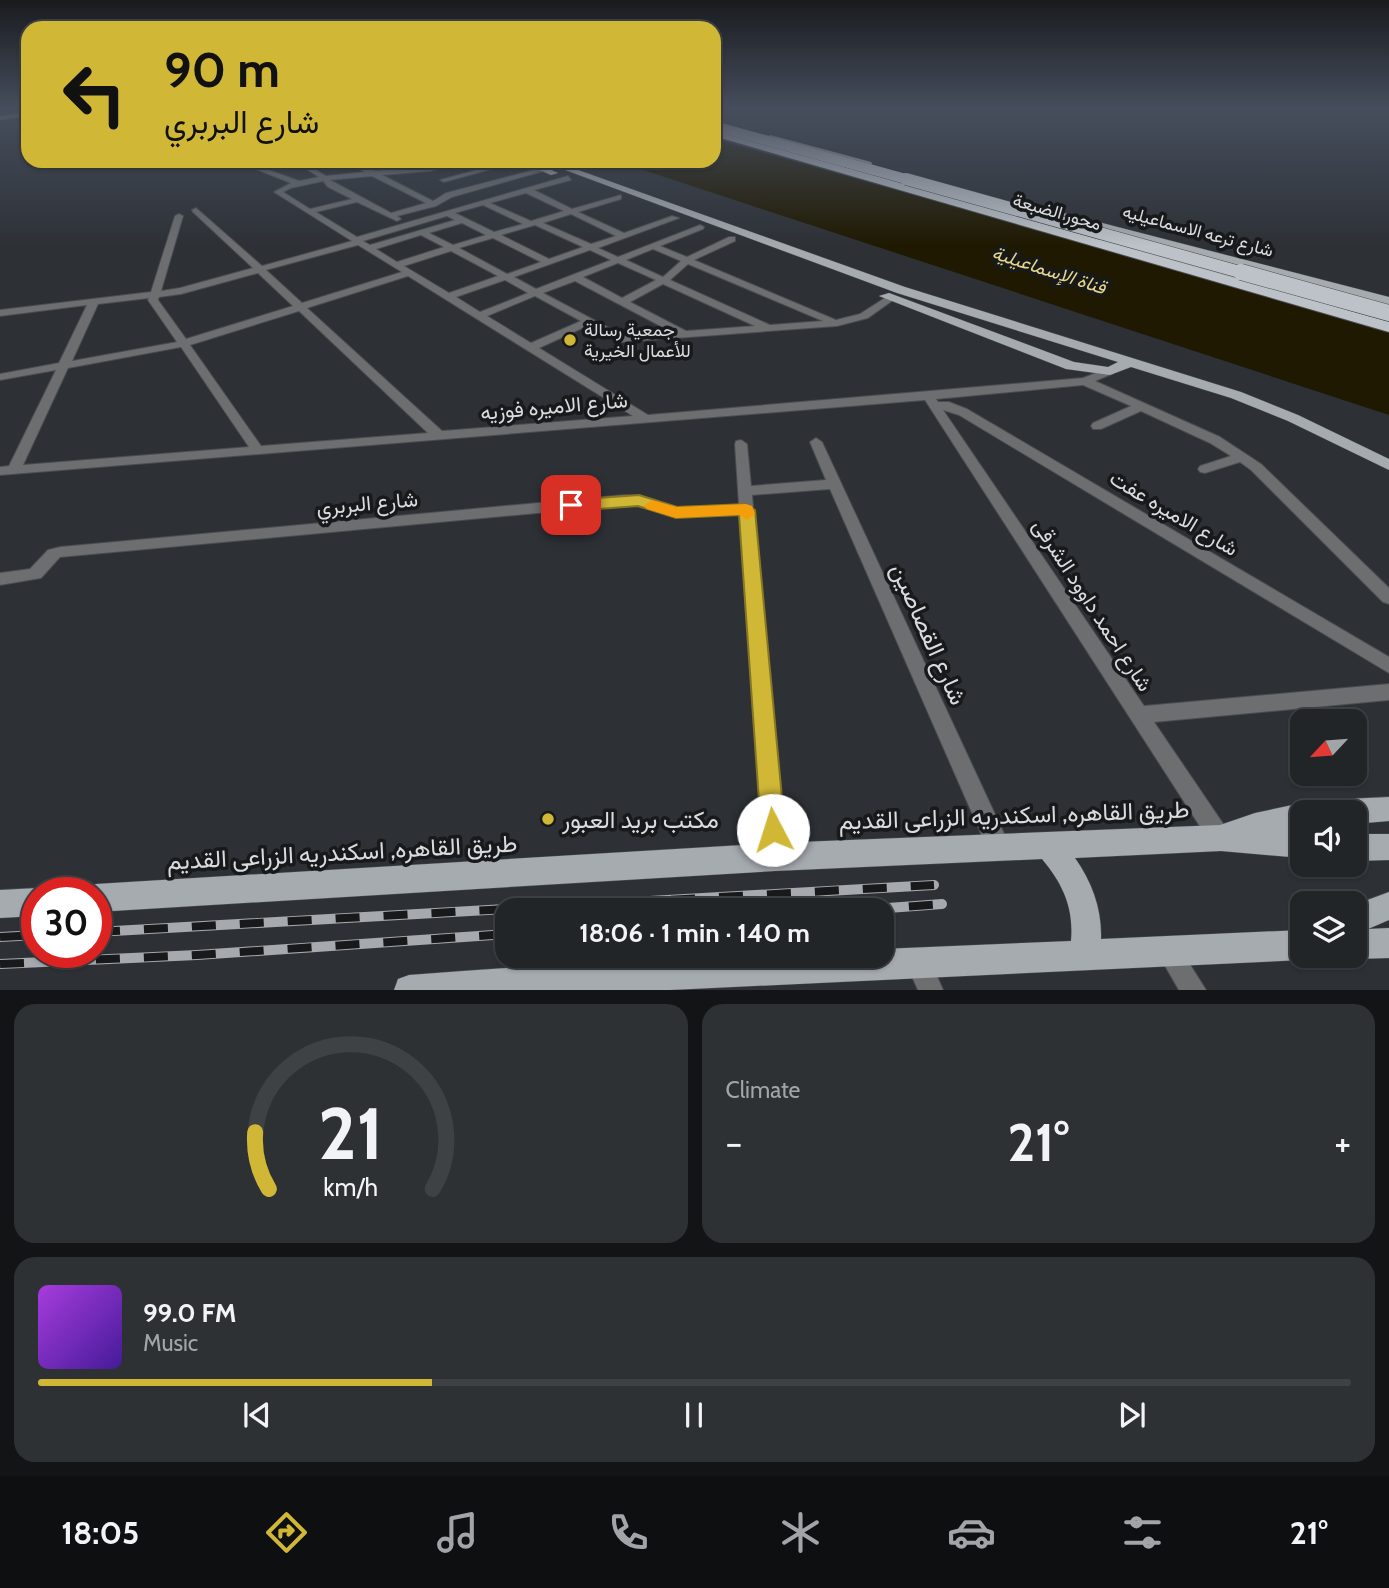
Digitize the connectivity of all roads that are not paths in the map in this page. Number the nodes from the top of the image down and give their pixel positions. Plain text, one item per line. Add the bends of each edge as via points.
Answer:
1 (807, 154) edge
2 (811, 154) edge
3 (814, 154) edge
4 (820, 154) edge
5 (257, 168) edge
6 (307, 168) edge
7 (362, 168) edge
8 (418, 168) edge
9 (430, 168) edge
10 (491, 168) edge
11 (536, 168) edge
12 (550, 168) edge
13 (554, 168) edge
14 (422, 170) junction
15 (372, 173) junction
16 (568, 178) junction
17 (325, 179) junction
18 (444, 180) junction
19 (300, 184) junction
20 (468, 190) junction
21 (527, 190) junction
22 (618, 197) junction
23 (359, 199) junction
24 (484, 203) junction
25 (433, 204) junction
26 (997, 206) junction
27 (196, 210) dead end
28 (310, 211) junction
29 (571, 211) junction
30 (448, 213) junction
31 (391, 215) junction
32 (179, 216) dead end
33 (675, 218) junction
34 (463, 220) junction
35 (532, 223) junction
36 (409, 225) junction
37 (700, 227) junction
38 (422, 232) junction
39 (494, 235) junction
40 (623, 236) junction
41 (732, 239) junction
42 (358, 241) junction
43 (653, 246) junction
44 (591, 247) junction
45 (369, 248) junction
46 (451, 248) junction
47 (620, 259) junction
48 (687, 260) junction
49 (549, 262) junction
50 (396, 265) junction
51 (260, 270) junction
52 (409, 273) junction
53 (505, 277) junction
54 (575, 277) junction
55 (664, 280) junction
56 (535, 293) junction
57 (154, 295) junction
58 (448, 297) junction
59 (891, 298) junction
60 (1389, 301) edge
61 (94, 302) junction
62 (622, 302) junction
63 (301, 309) junction
64 (1389, 311) edge
65 (0, 313) edge
66 (478, 316) junction
67 (588, 322) junction
68 (837, 323) junction
69 (1389, 325) edge
70 (769, 328) junction
71 (685, 335) junction
72 (182, 344) junction
73 (530, 348) junction
74 (1132, 360) junction
75 (64, 366) junction
76 (1110, 371) junction
77 (0, 377) edge
78 (1085, 381) junction
79 (932, 401) junction
80 (1141, 406) junction
81 (645, 418) junction
82 (1097, 426) dead end
83 (438, 435) junction
84 (1339, 439) junction
85 (816, 442) dead end
86 (741, 444) dead end
87 (257, 449) junction
88 (1242, 457) junction
89 (1389, 465) edge
90 (1205, 469) dead end
91 (14, 470) junction
92 (0, 471) edge
93 (1389, 478) edge
94 (835, 484) junction
95 (746, 500) junction
96 (0, 579) edge
97 (1389, 598) edge
98 (1389, 666) edge
99 (1389, 692) edge
100 (1138, 715) junction
101 (1389, 809) edge
102 (1367, 811) edge
103 (1290, 819) edge
104 (1220, 838) junction
105 (1290, 844) edge
106 (1048, 845) junction
107 (998, 846) junction
108 (1389, 847) edge
109 (1367, 848) edge
110 (775, 857) junction
111 (112, 897) edge
112 (21, 903) edge
113 (0, 904) edge
114 (1389, 906) edge
115 (1367, 915) edge
116 (1389, 943) edge
117 (1290, 944) edge
118 (1367, 944) edge
119 (1168, 951) junction
120 (1084, 954) junction
121 (925, 976) edge
122 (671, 982) edge
123 (524, 985) edge
124 (409, 989) edge
125 (1194, 989) edge

1 - 69 highway, محور الضبعة
2 - 26 main road
3 - 64 highway, محور الضبعة, bridge
4 - 60 main road, شارع ترعه الاسماعيليه
5 - 19 street
6 - 17 street
7 - 15 street
8 - 14 street
9 - 14 street
10 - 18 street
11 - 20 street
12 - 16 main road
13 - 74 main road via 890,286
14 - 15 street
14 - 18 street
15 - 17 street
15 - 25 street
16 - 21 street
16 - 22 main road
17 - 19 street
17 - 23 street
18 - 20 street
19 - 28 street via 279,190
20 - 25 street
21 - 24 street
21 - 29 street
22 - 29 street
22 - 33 main road
23 - 28 street
23 - 31 street
24 - 30 street
24 - 35 street
25 - 31 street
26 - 64 main road
26 - 69 main road
27 - 51 street
28 - 42 street
29 - 35 street
29 - 40 street
30 - 34 street
30 - 36 street
31 - 36 street
32 - 57 street
33 - 37 main road
33 - 40 street
34 - 38 street
34 - 39 street
35 - 39 street
35 - 44 street
36 - 42 street
37 - 41 main road
37 - 43 street
38 - 45 street
38 - 46 street
39 - 46 street
39 - 49 street
40 - 44 street
41 - 48 street
41 - 59 main road
42 - 45 street
42 - 51 street
43 - 47 street
43 - 48 street
44 - 47 street
44 - 49 street
45 - 50 street
46 - 50 street
46 - 53 street
47 - 54 street
47 - 55 street
48 - 55 street
48 - 68 street
49 - 53 street
50 - 52 street
51 - 57 street
51 - 63 street
52 - 58 street
52 - 63 street
53 - 56 street
53 - 58 street
54 - 56 street
54 - 62 street
55 - 62 street
55 - 70 street
56 - 66 street
56 - 67 street
57 - 61 street
57 - 72 street
58 - 66 street
59 - 68 street via 864,316
59 - 76 main road via 1071,366
61 - 65 street
61 - 75 street
62 - 71 street
63 - 72 street
63 - 83 street
66 - 73 street
67 - 71 street via 618,338
67 - 73 street
68 - 70 street
70 - 71 street
72 - 75 street
72 - 87 street
73 - 81 street
74 - 76 main road
74 - 84 main road via 1262,405
75 - 77 street
75 - 91 street
76 - 78 street, شارع الاميره فوزيه
78 - 79 street, شارع الاميره فوزيه
78 - 80 street
79 - 81 street, شارع الاميره فوزيه
79 - 98 street, شارع الاميره عفت via 963,412
79 - 100 street, شارع احمد داوود الشرقى
80 - 82 street
80 - 88 street
81 - 83 street, شارع الاميره فوزيه
83 - 87 street, شارع الاميره فوزيه
84 - 89 main road
84 - 93 main road
85 - 94 street, شارع القصاصين
86 - 95 street
87 - 91 street, شارع الاميره فوزيه
88 - 90 street
88 - 97 street
91 - 92 street, شارع الاميره فوزيه
94 - 95 street, شارع البربري
94 - 107 street, شارع القصاصين
95 - 96 street, شارع البربري via 676,512 625,500 60,552 35,574
95 - 110 street
99 - 100 street
100 - 104 street, شارع احمد داوود الشرقى
101 - 102 main road
103 - 104 main road, طريق القاهره, اسكندريه الزراعى القديم
104 - 105 main road
104 - 106 main road, طريق القاهره, اسكندريه الزراعى القديم
106 - 107 main road, طريق القاهره, اسكندريه الزراعى القديم
106 - 120 main road via 1065,864 1086,909
107 - 110 main road, طريق القاهره, اسكندريه الزراعى القديم
108 - 109 main road
110 - 111 main road, طريق القاهره, اسكندريه الزراعى القديم
112 - 113 main road
114 - 115 main road
116 - 118 main road
117 - 119 main road
119 - 120 main road
119 - 125 street
120 - 121 main road
121 - 122 main road
122 - 123 main road
123 - 124 main road

